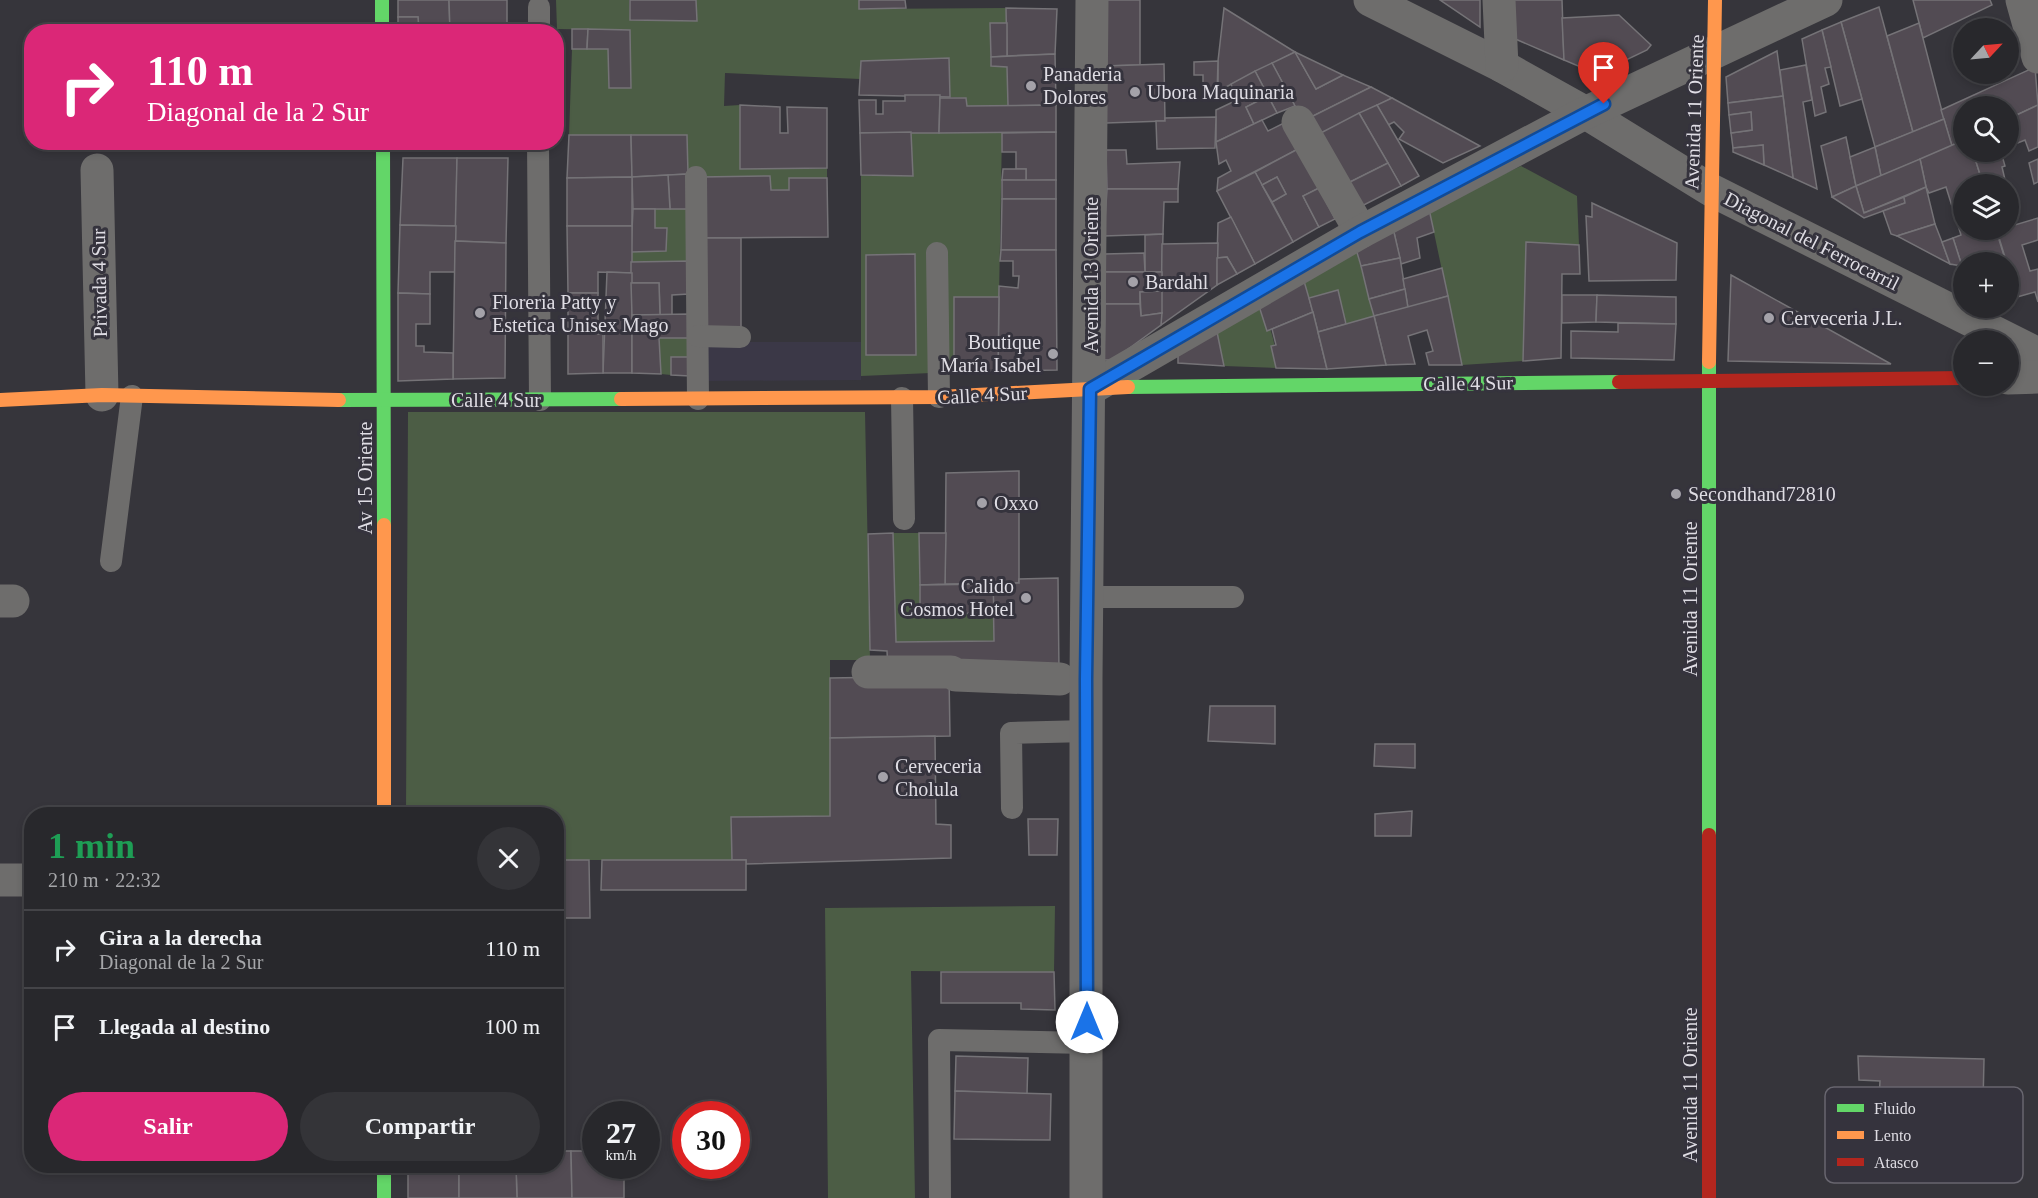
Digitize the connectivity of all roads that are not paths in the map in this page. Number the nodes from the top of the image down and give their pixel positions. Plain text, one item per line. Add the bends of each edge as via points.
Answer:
1 (382, 0) edge
2 (1092, 0) edge
3 (1370, 0) edge
4 (1499, 0) edge
5 (1715, 0) edge
6 (1827, 0) edge
7 (2022, 0) edge
8 (539, 7) dead end
9 (382, 24) edge
10 (538, 24) edge
11 (1716, 51) junction
12 (2038, 57) edge
13 (1502, 66) junction
14 (1586, 113) junction
15 (1298, 122) dead end
16 (382, 150) edge
17 (538, 150) edge
18 (97, 170) dead end
19 (696, 177) dead end
20 (1711, 190) junction
21 (1360, 232) junction
22 (937, 253) dead end
23 (698, 336) junction
24 (740, 337) dead end
25 (2038, 354) edge
26 (2038, 377) edge
27 (1953, 378) edge
28 (2019, 378) edge
29 (1709, 380) junction
30 (1090, 389) junction
31 (117, 395) junction
32 (939, 397) junction
33 (902, 398) junction
34 (698, 399) junction
35 (0, 400) edge
36 (540, 400) junction
37 (384, 401) junction
38 (904, 519) dead end
39 (111, 561) dead end
40 (1088, 597) junction
41 (1233, 597) dead end
42 (868, 672) dead end
43 (1060, 679) dead end
44 (1088, 731) junction
45 (384, 807) edge
46 (1012, 808) dead end
47 (0, 880) edge
48 (24, 880) edge
49 (1087, 1043) junction
50 (384, 1173) edge
51 (384, 1198) edge
52 (940, 1198) edge
53 (1086, 1198) edge
54 (1709, 1198) edge

1 - 9 street
2 - 30 street, Avenida 13 Oriente
3 - 13 street, Diagonal del Ferrocarril
4 - 13 street
5 - 11 street, Avenida 11 Oriente
6 - 11 street
7 - 12 street
8 - 10 lane
11 - 14 street
11 - 20 street, Avenida 11 Oriente
13 - 14 street, Diagonal del Ferrocarril
14 - 20 street, Diagonal del Ferrocarril
14 - 21 street
15 - 21 street
16 - 37 street, Av 15 Oriente
17 - 36 lane
18 - 31 street, Privada 4 Sur
19 - 23 lane
20 - 25 street, Diagonal del Ferrocarril
20 - 29 street, Avenida 11 Oriente
21 - 30 street
22 - 32 lane
23 - 24 lane
23 - 34 lane
26 - 28 street
27 - 29 street, Calle 4 Sur
29 - 30 street, Calle 4 Sur
29 - 54 street, Avenida 11 Oriente
30 - 32 street, Calle 4 Sur
30 - 40 street, Avenida 13 Oriente
31 - 35 street, Calle 4 Sur
31 - 37 street, Calle 4 Sur
31 - 39 lane, Privada 4 Sur
32 - 33 street, Calle 4 Sur
33 - 34 street, Calle 4 Sur
33 - 38 lane
34 - 36 street, Calle 4 Sur
36 - 37 street, Calle 4 Sur
37 - 45 street, Av 15 Oriente
40 - 41 lane
40 - 44 street, Avenida 13 Oriente
42 - 43 street via 951,672
44 - 46 lane via 1011,733
44 - 49 street, Avenida 13 Oriente
47 - 48 street
49 - 52 lane via 939,1040
49 - 53 street, Avenida 13 Oriente
50 - 51 street

